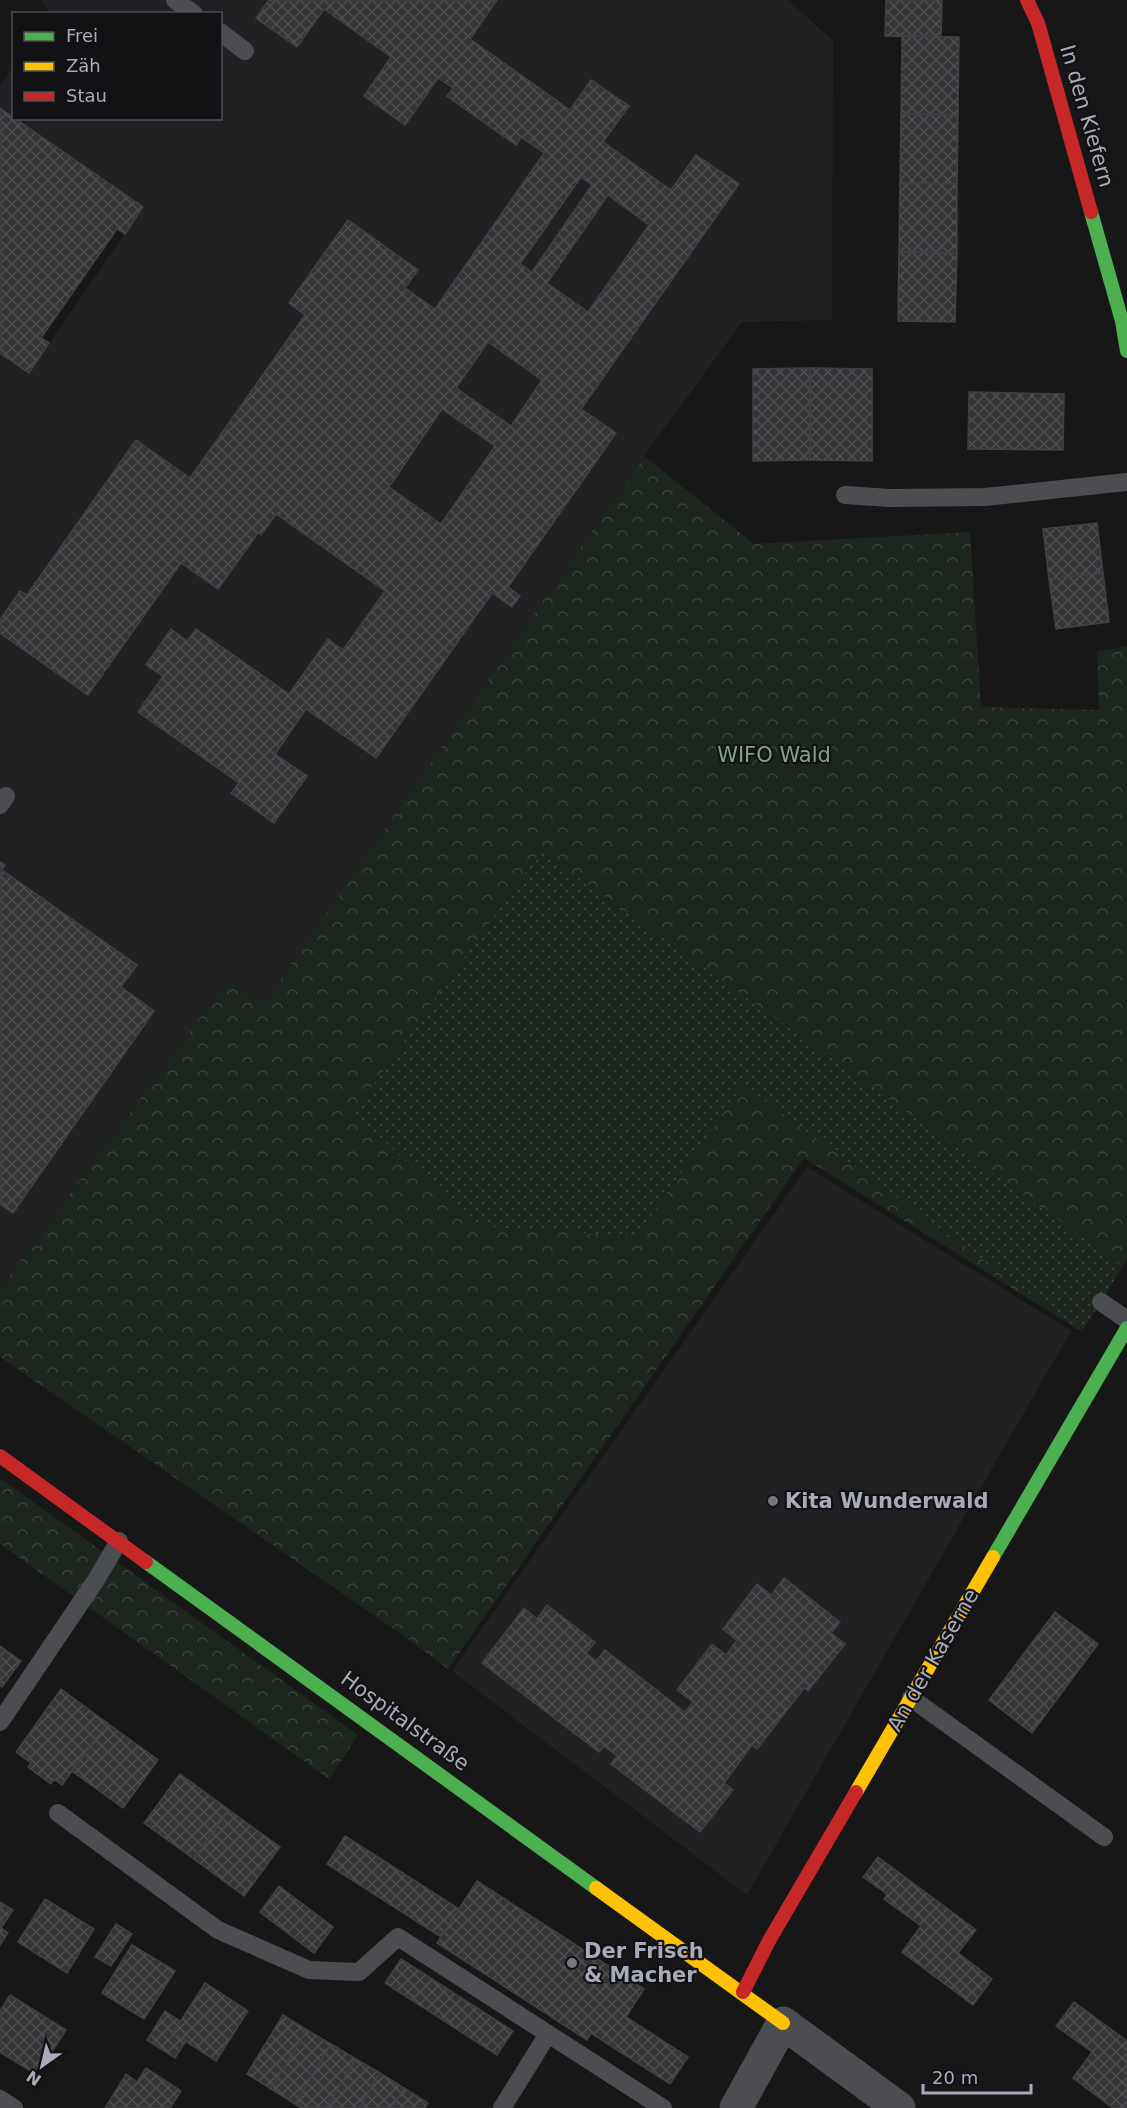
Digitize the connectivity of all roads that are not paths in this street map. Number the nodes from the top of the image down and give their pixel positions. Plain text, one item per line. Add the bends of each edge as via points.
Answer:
1 (175, 0) edge
2 (1027, 0) edge
3 (191, 12) edge
4 (222, 34) edge
5 (245, 51) dead end
6 (1127, 351) edge
7 (1127, 482) edge
8 (845, 495) dead end
9 (1101, 1302) dead end
10 (1127, 1320) edge
11 (1127, 1328) edge
12 (0, 1456) edge
13 (119, 1540) junction
14 (911, 1698) junction
15 (0, 1722) edge
16 (58, 1813) dead end
17 (1104, 1837) dead end
18 (742, 1992) junction
19 (783, 2023) junction
20 (548, 2034) junction
21 (0, 2099) edge
22 (14, 2108) edge
23 (502, 2108) edge
24 (663, 2108) edge
25 (736, 2108) edge
26 (899, 2108) edge

1 - 3 lane
2 - 6 street, In den Kiefern via 1042,34
4 - 5 lane
7 - 8 lane via 985,497
9 - 10 lane
11 - 14 street, An der Kaserne
12 - 13 street, Hospitalstraße
13 - 15 lane
13 - 18 street, Hospitalstraße
14 - 17 lane
14 - 18 street, An der Kaserne
16 - 20 lane via 218,1930 309,1970 359,1972 398,1937
18 - 19 street, Hospitalstraße
19 - 25 street
19 - 26 street
20 - 23 lane
20 - 24 lane
21 - 22 lane

